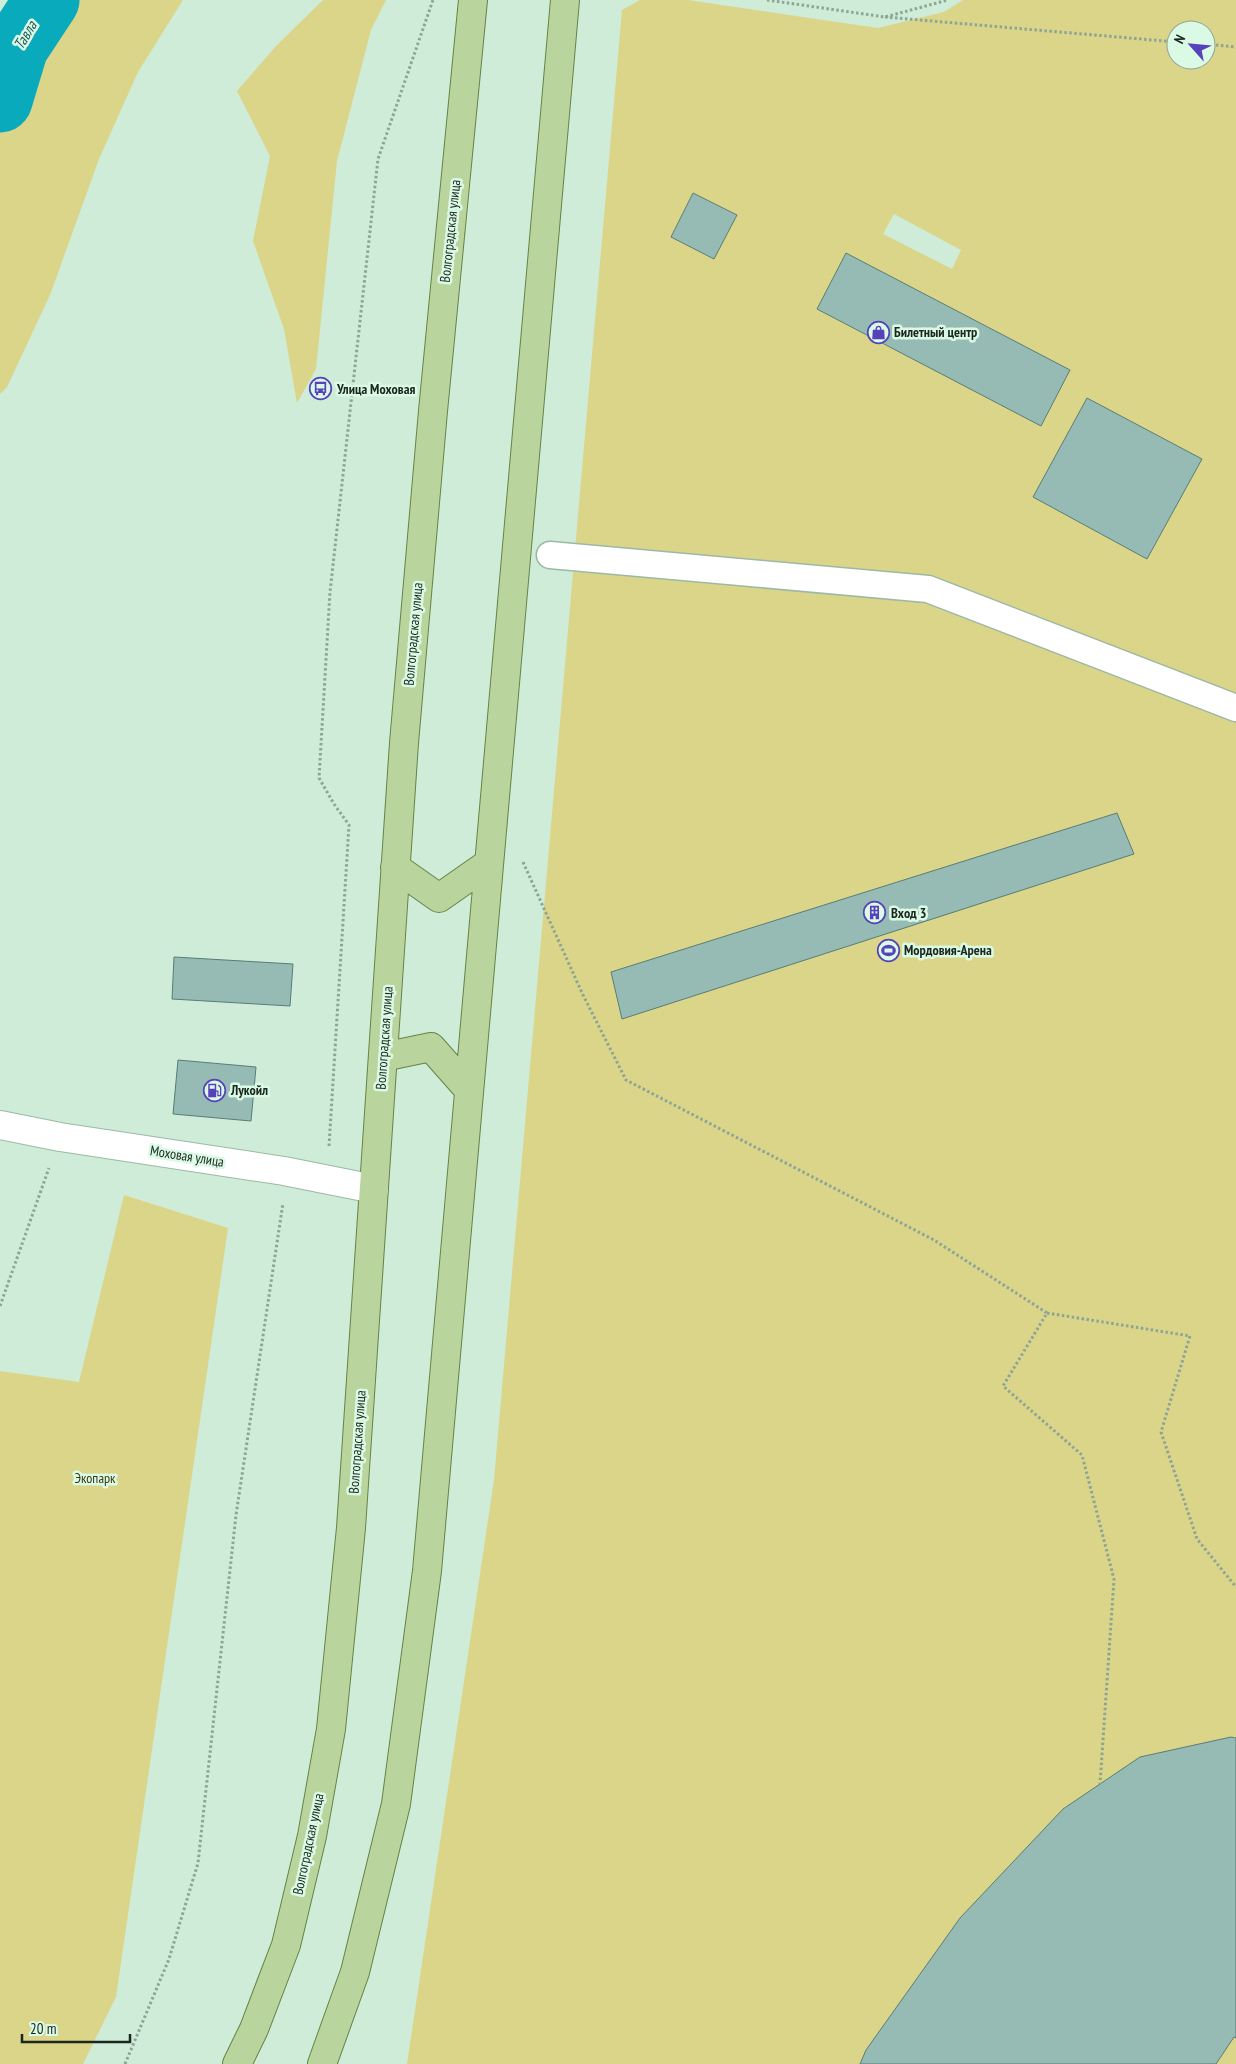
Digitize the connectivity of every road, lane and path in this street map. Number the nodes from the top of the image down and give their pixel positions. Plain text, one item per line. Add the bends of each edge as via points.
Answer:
1 (433, 0) edge
2 (473, 0) edge
3 (565, 0) edge
4 (767, 0) edge
5 (948, 0) edge
6 (885, 17) junction
7 (1166, 41) edge
8 (1216, 45) edge
9 (1236, 46) edge
10 (550, 555) dead end
11 (1236, 708) edge
12 (522, 859) dead end
13 (489, 863) junction
14 (395, 867) junction
15 (383, 1058) junction
16 (469, 1090) junction
17 (0, 1125) edge
18 (60, 1137) junction
19 (307, 1176) junction
20 (374, 1189) junction
21 (0, 1306) edge
22 (1047, 1312) junction
23 (1236, 1587) edge
24 (1100, 1784) dead end
25 (125, 2064) edge
26 (237, 2064) edge
27 (322, 2064) edge

1 - 19 path via 378,159 331,582 319,778 349,825 328,1149
2 - 14 main road, Волгоградская улица via 430,440
3 - 13 main road
4 - 6 path
5 - 6 path
6 - 7 path
8 - 9 path
10 - 11 street via 928,589
12 - 22 path via 583,995 626,1080 934,1240
13 - 14 main road via 439,898
13 - 16 main road
14 - 15 main road, Волгоградская улица
15 - 16 main road via 431,1047
15 - 20 main road, Волгоградская улица
16 - 27 main road via 427,1571 396,1804 355,1972
17 - 18 street, Моховая улица
18 - 19 street, Моховая улица
18 - 21 path
19 - 20 street, Моховая улица
19 - 25 path via 283,1203 236,1515 198,1863 169,1959
20 - 26 main road, Волгоградская улица via 351,1528 331,1729 312,1836 286,1945
22 - 23 path via 1190,1336 1161,1432 1197,1539
22 - 24 path via 1003,1386 1082,1455 1114,1578

